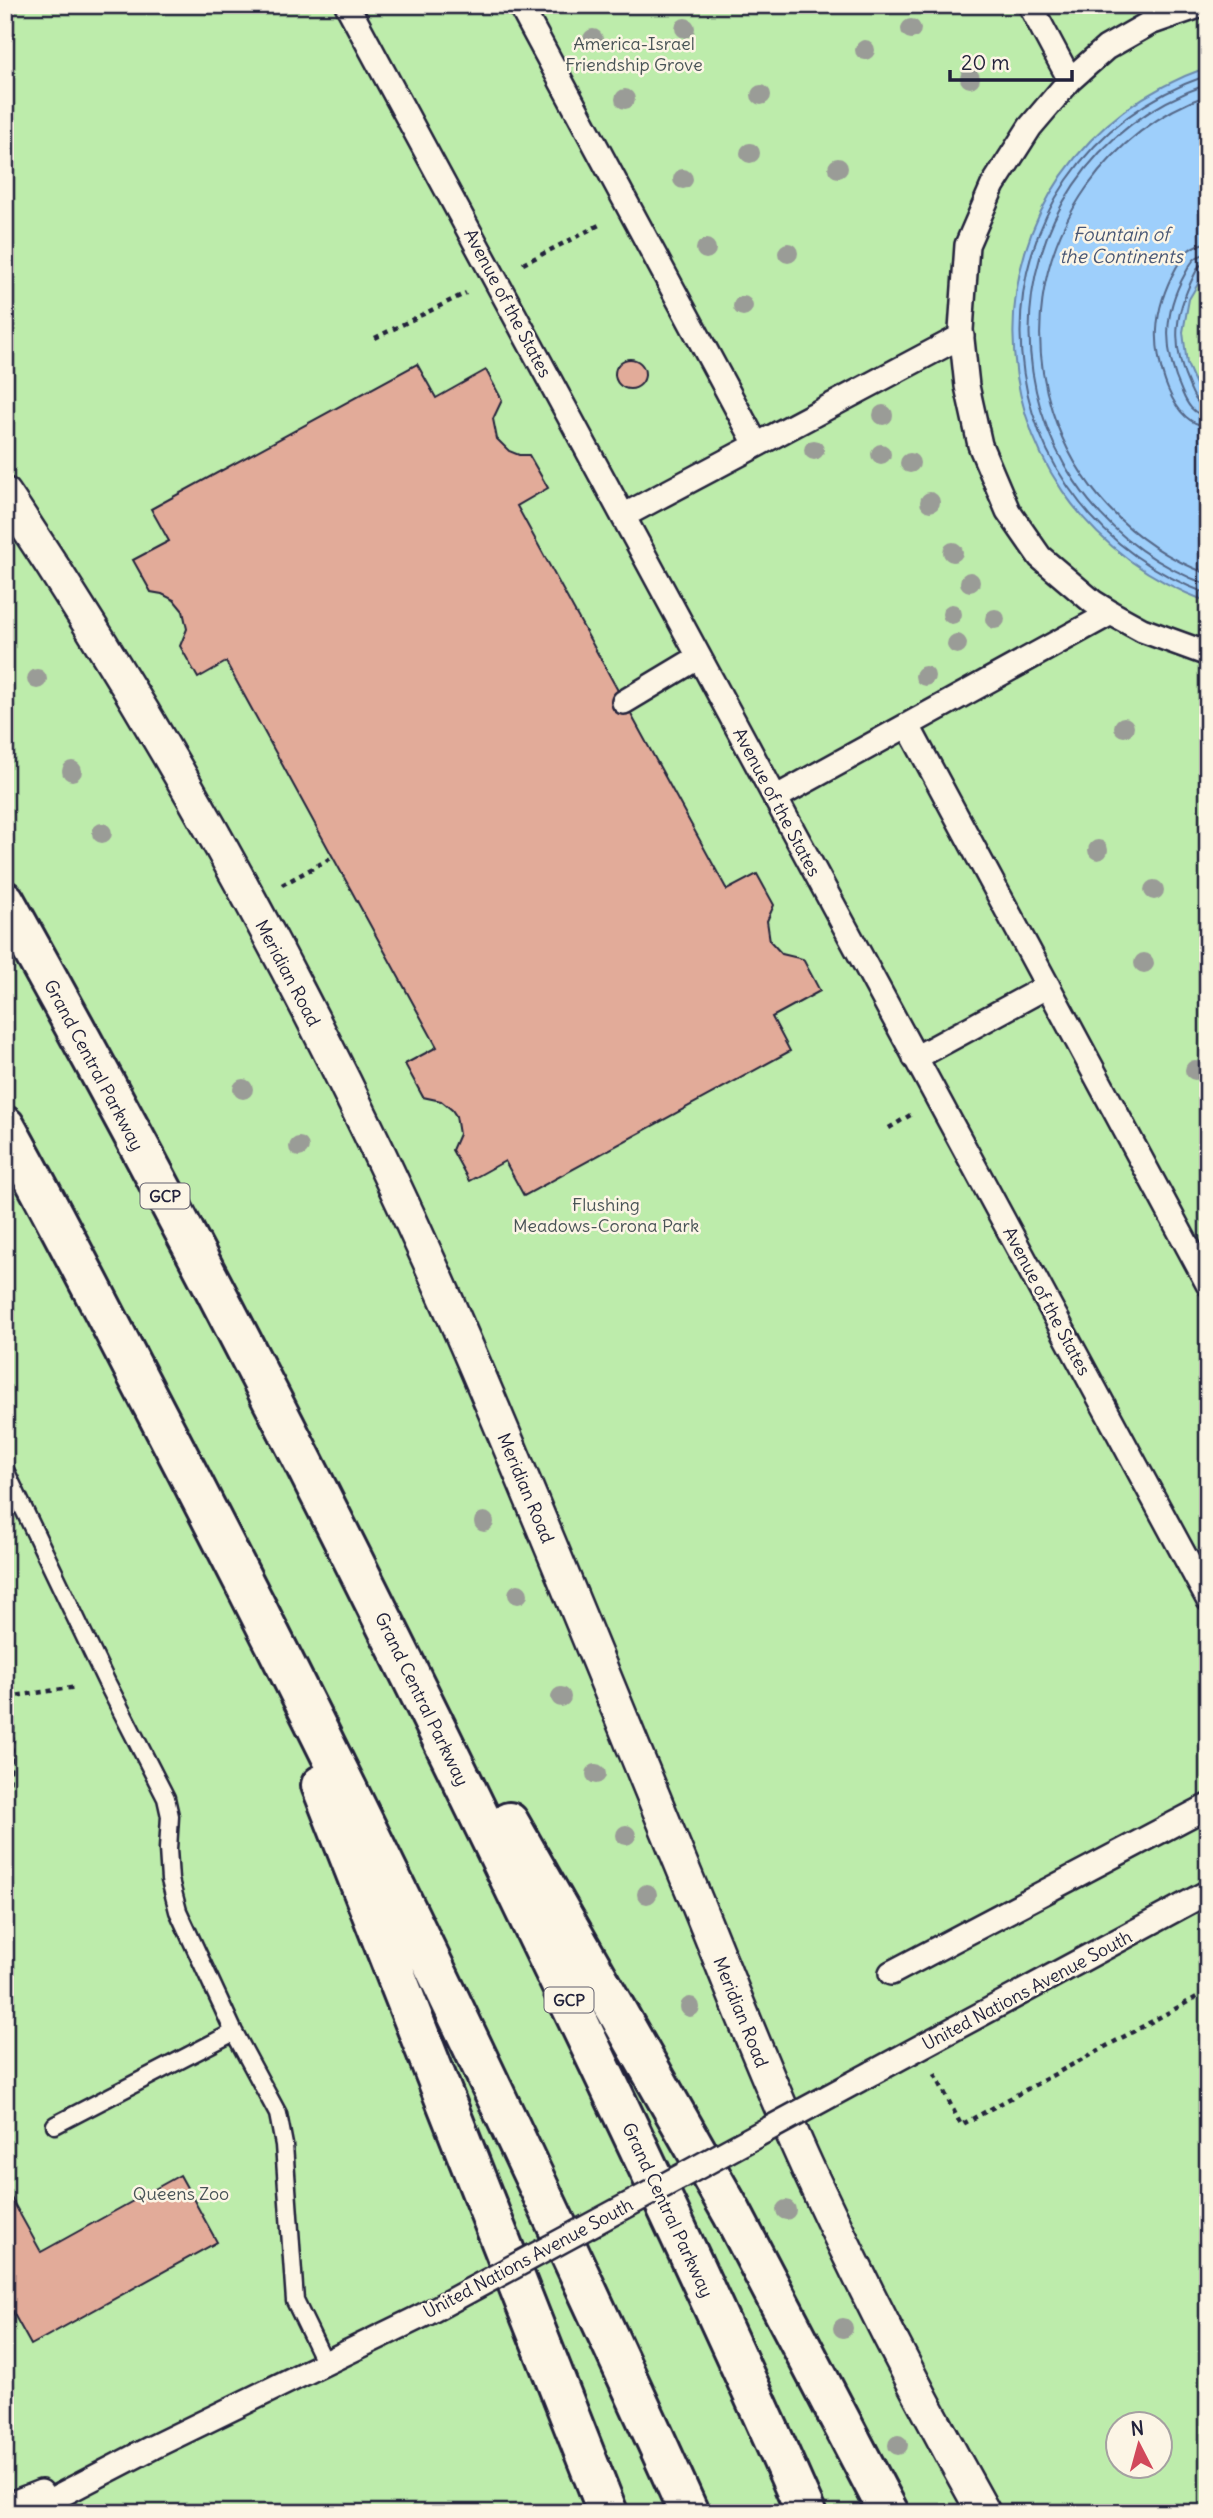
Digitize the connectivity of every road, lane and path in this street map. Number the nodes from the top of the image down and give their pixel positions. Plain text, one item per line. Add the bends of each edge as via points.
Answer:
1 (347, 5) edge
2 (520, 5) edge
3 (1030, 5) edge
4 (1202, 5) edge
5 (1070, 79) junction
6 (962, 336) junction
7 (757, 444) junction
8 (5, 494) edge
9 (623, 516) junction
10 (1111, 613) junction
11 (1208, 654) edge
12 (699, 657) junction
13 (624, 702) dead end
14 (908, 726) junction
15 (775, 798) junction
16 (333, 857) dead end
17 (5, 901) edge
18 (251, 902) junction
19 (1048, 986) junction
20 (915, 1058) junction
21 (5, 1126) edge
22 (1208, 1284) edge
23 (5, 1470) edge
24 (320, 1493) junction
25 (228, 1549) junction
26 (1202, 1573) edge
27 (1208, 1599) edge
28 (5, 1678) edge
29 (107, 1683) junction
30 (8, 1697) junction
31 (1208, 1806) edge
32 (5, 1852) edge
33 (1208, 1892) edge
34 (891, 1973) dead end
35 (1208, 1991) edge
36 (234, 2032) junction
37 (55, 2125) dead end
38 (961, 2125) dead end
39 (326, 2363) junction
40 (153, 2447) junction
41 (5, 2506) edge
42 (26, 2513) edge
43 (608, 2513) edge
44 (689, 2513) edge
45 (806, 2513) edge
46 (889, 2513) edge
47 (984, 2513) edge

1 - 9 street, Avenue of the States
2 - 7 street
3 - 5 street
4 - 5 street via 1150,23 1107,48
5 - 6 street via 1030,127 993,185 967,245
6 - 7 street
6 - 10 street via 980,445 1008,511 1040,557
7 - 9 street
8 - 18 street, Meridian Road via 120,675
9 - 12 street, Avenue of the States
10 - 11 street via 1142,630
10 - 14 street
12 - 13 street
12 - 15 street, Avenue of the States
14 - 15 street
14 - 19 street
15 - 20 street, Avenue of the States
16 - 18 path
17 - 24 highway, Grand Central Parkway / GCP
18 - 47 street, Meridian Road via 379,1153 468,1349 806,2165 897,2352
19 - 20 street
19 - 22 street
20 - 26 street, Avenue of the States
21 - 25 highway
23 - 29 lane
24 - 45 highway, Grand Central Parkway / GCP via 611,2089
24 - 46 highway via 732,2213
25 - 43 highway
25 - 44 highway via 425,1945
26 - 27 street, Avenue of the States
28 - 30 path
29 - 30 path
29 - 36 lane via 166,1798 170,1880 178,1911
30 - 32 path via 13,1728
31 - 34 street
33 - 39 street, United Nations Avenue South, bridge via 428,2313
35 - 38 path
36 - 37 lane
36 - 39 lane via 278,2114 295,2301
39 - 40 street, United Nations Avenue South
40 - 41 street
40 - 42 street, United Nations Avenue South

